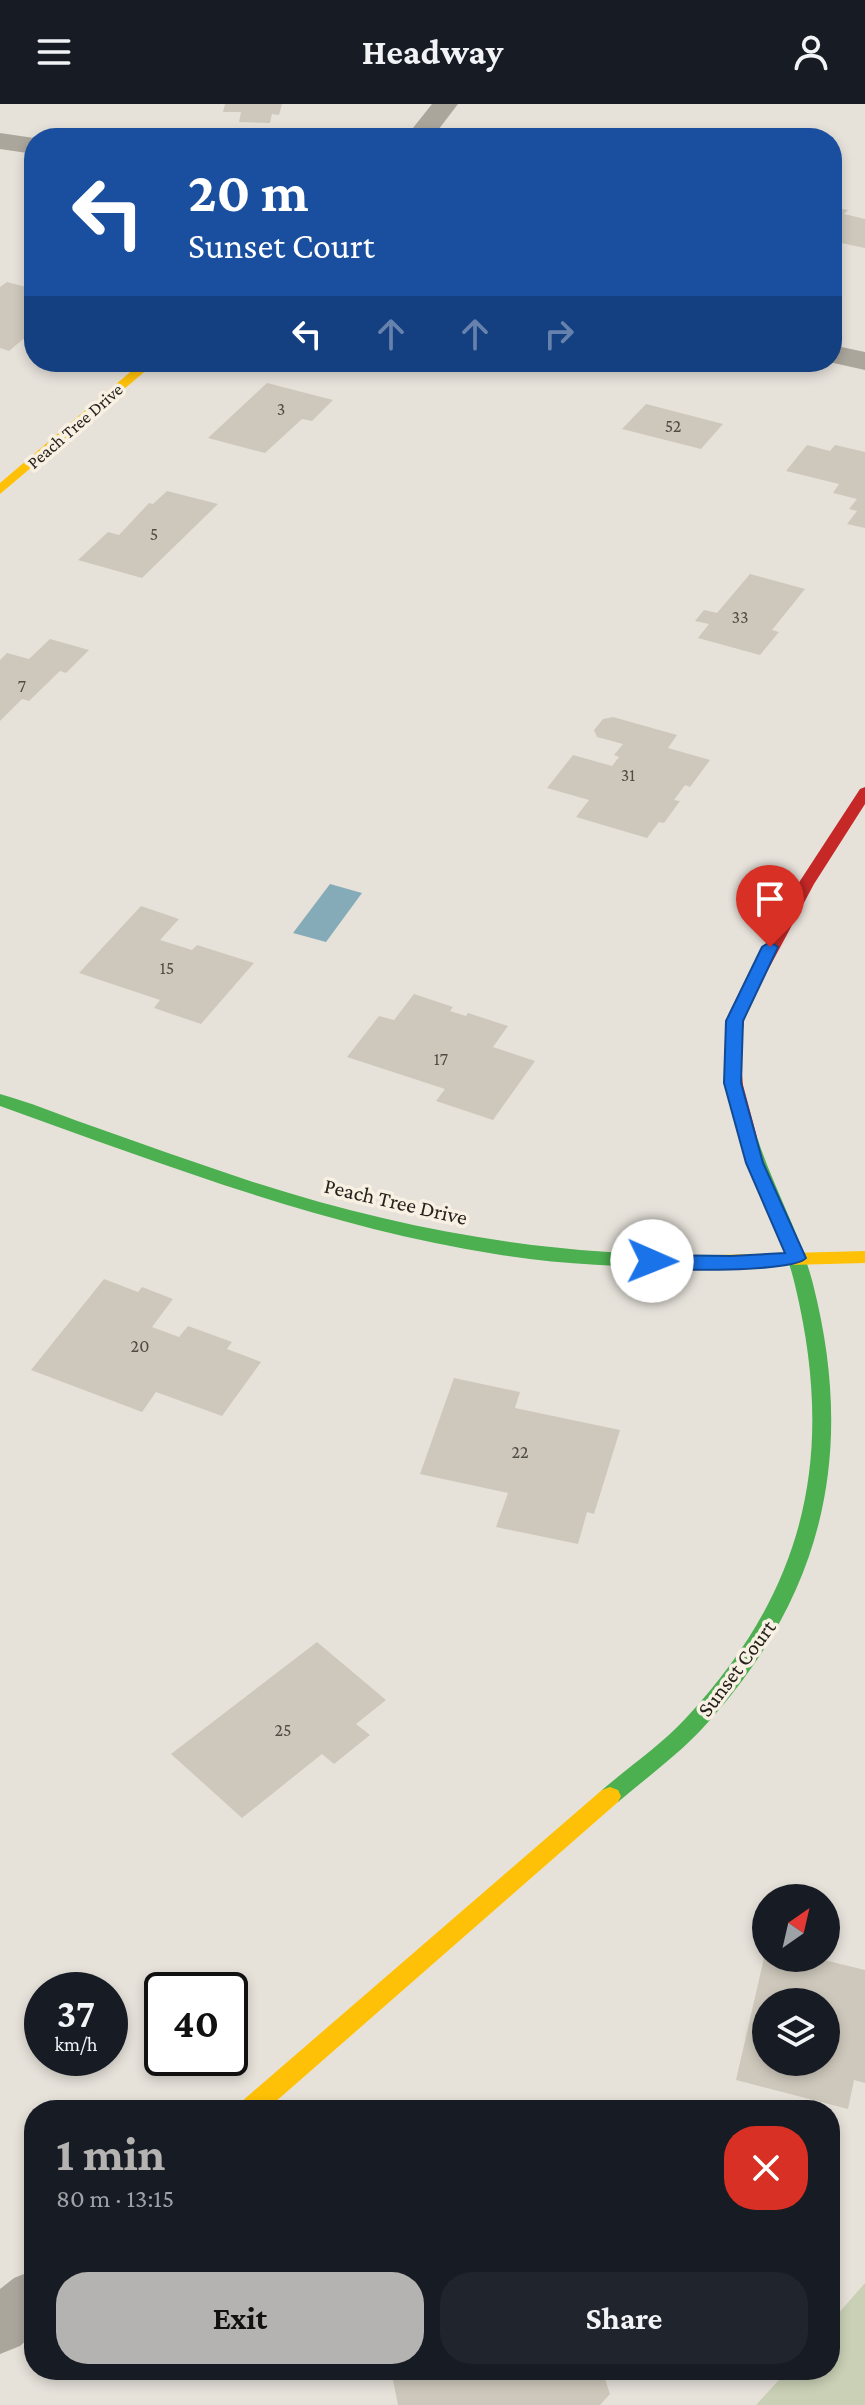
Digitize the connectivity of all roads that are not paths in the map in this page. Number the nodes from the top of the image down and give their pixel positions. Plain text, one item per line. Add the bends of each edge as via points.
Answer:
1 (445, 104) edge
2 (426, 128) edge
3 (0, 141) edge
4 (24, 145) edge
5 (842, 356) edge
6 (865, 361) edge
7 (138, 372) edge
8 (0, 490) edge
9 (865, 792) edge
10 (0, 1100) edge
11 (865, 1257) edge
12 (797, 1258) junction
13 (261, 2100) edge
14 (24, 2306) edge
15 (0, 2326) edge

1 - 2 street
3 - 4 street
5 - 6 street
7 - 8 street, Peach Tree Drive
9 - 12 street, Sunset Court via 823,852 734,1021 733,1083 755,1163
10 - 12 street, Peach Tree Drive via 340,1215 459,1241 582,1258 718,1263
11 - 12 street, Peach Tree Drive
12 - 13 street, Sunset Court via 816,1345 825,1432 820,1491 805,1551 771,1623 741,1669 692,1725
14 - 15 street

